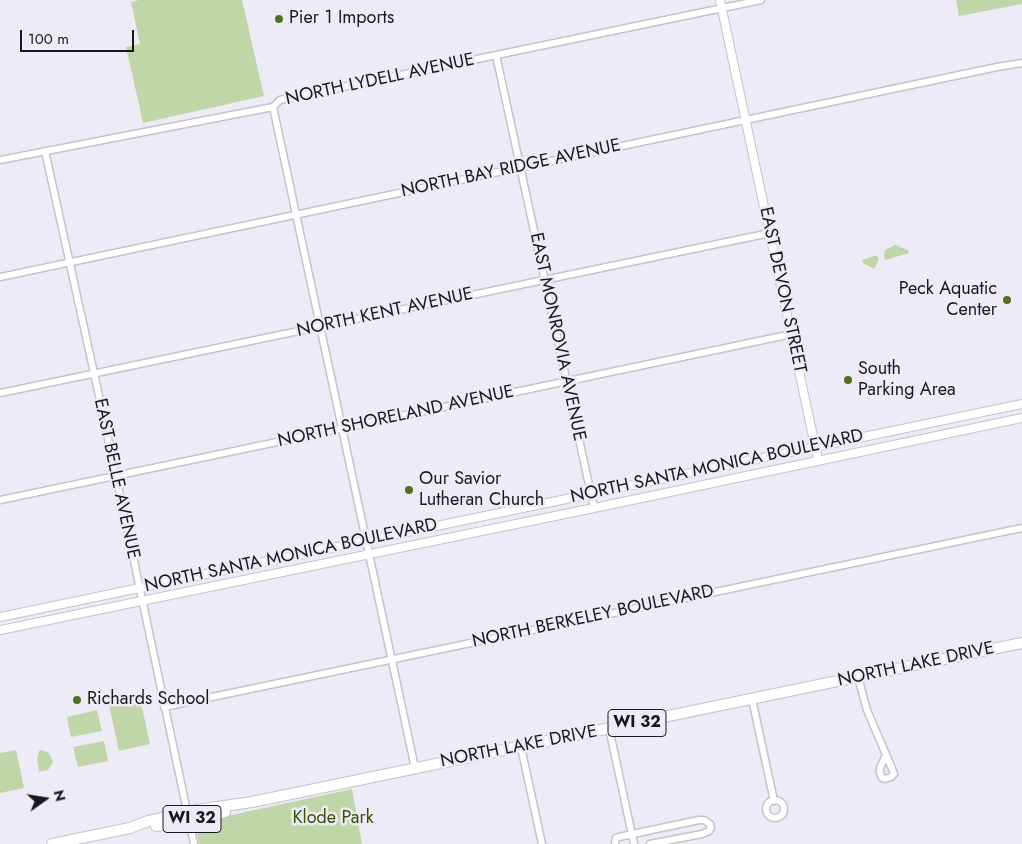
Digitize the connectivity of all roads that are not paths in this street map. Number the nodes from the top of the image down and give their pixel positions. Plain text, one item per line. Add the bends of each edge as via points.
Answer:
1 (720, 0) edge
2 (761, 0) edge
3 (721, 8) junction
4 (496, 55) junction
5 (1022, 64) edge
6 (273, 107) junction
7 (746, 120) junction
8 (45, 151) junction
9 (0, 160) edge
10 (520, 166) junction
11 (296, 214) junction
12 (770, 233) junction
13 (70, 262) junction
14 (0, 276) edge
15 (544, 280) junction
16 (320, 326) junction
17 (792, 334) junction
18 (94, 373) junction
19 (566, 381) junction
20 (0, 393) edge
21 (1022, 404) edge
22 (1022, 418) edge
23 (342, 428) junction
24 (816, 446) junction
25 (818, 460) junction
26 (116, 476) junction
27 (590, 493) junction
28 (0, 500) edge
29 (594, 508) junction
30 (1022, 528) edge
31 (366, 541) junction
32 (369, 553) junction
33 (139, 588) junction
34 (142, 602) junction
35 (0, 617) edge
36 (0, 630) edge
37 (1022, 643) edge
38 (392, 660) junction
39 (858, 677) junction
40 (752, 699) junction
41 (164, 708) junction
42 (610, 728) junction
43 (521, 747) junction
44 (886, 755) dead end
45 (415, 768) junction
46 (774, 801) dead end
47 (188, 816) junction
48 (631, 834) junction
49 (52, 844) edge
50 (194, 844) edge
51 (542, 844) edge
52 (615, 844) edge
53 (634, 844) edge
54 (650, 844) edge

1 - 3 street, EAST DEVON STREET
2 - 3 street, NORTH LYDELL AVENUE
3 - 4 street, NORTH LYDELL AVENUE
3 - 7 street, EAST DEVON STREET
4 - 6 street, NORTH LYDELL AVENUE via 280,100
4 - 10 street, EAST MONROVIA AVENUE
5 - 7 street, NORTH BAY RIDGE AVENUE
6 - 8 street, NORTH LYDELL AVENUE
6 - 11 street
7 - 10 street, NORTH BAY RIDGE AVENUE
7 - 12 street, EAST DEVON STREET
8 - 9 street, NORTH LYDELL AVENUE
8 - 13 street, EAST BELLE AVENUE
10 - 11 street, NORTH BAY RIDGE AVENUE
10 - 15 street, EAST MONROVIA AVENUE
11 - 13 street, NORTH BAY RIDGE AVENUE
11 - 16 street
12 - 15 street, NORTH KENT AVENUE
12 - 17 street, EAST DEVON STREET
13 - 14 street, NORTH BAY RIDGE AVENUE
13 - 18 street, EAST BELLE AVENUE
15 - 16 street, NORTH KENT AVENUE
15 - 19 street, EAST MONROVIA AVENUE
16 - 18 street, NORTH KENT AVENUE
16 - 23 street
17 - 19 street, NORTH SHORELAND AVENUE
17 - 24 street, EAST DEVON STREET
18 - 20 street, NORTH KENT AVENUE
18 - 26 street, EAST BELLE AVENUE
19 - 23 street, NORTH SHORELAND AVENUE
19 - 27 street, EAST MONROVIA AVENUE
21 - 24 street, NORTH SANTA MONICA BOULEVARD
22 - 25 street, NORTH SANTA MONICA BOULEVARD
23 - 26 street, NORTH SHORELAND AVENUE
23 - 31 street
24 - 25 street, EAST DEVON STREET
24 - 27 street, NORTH SANTA MONICA BOULEVARD
25 - 29 street, NORTH SANTA MONICA BOULEVARD
26 - 28 street, NORTH SHORELAND AVENUE
26 - 33 street, EAST BELLE AVENUE
27 - 29 street, EAST MONROVIA AVENUE
27 - 31 street, NORTH SANTA MONICA BOULEVARD
29 - 32 street, NORTH SANTA MONICA BOULEVARD
30 - 38 street, NORTH BERKELEY BOULEVARD
31 - 32 street
31 - 33 street, NORTH SANTA MONICA BOULEVARD
32 - 34 street, NORTH SANTA MONICA BOULEVARD
32 - 38 street
33 - 34 street, EAST BELLE AVENUE
33 - 35 street, NORTH SANTA MONICA BOULEVARD
34 - 36 street, NORTH SANTA MONICA BOULEVARD
34 - 41 street, EAST BELLE AVENUE
37 - 39 main road, NORTH LAKE DRIVE / WI 32
38 - 41 street, NORTH BERKELEY BOULEVARD
38 - 45 street
39 - 40 main road, NORTH LAKE DRIVE / WI 32
39 - 44 street via 867,710
40 - 42 main road, NORTH LAKE DRIVE / WI 32
40 - 46 street
41 - 47 street, EAST BELLE AVENUE
42 - 43 main road, NORTH LAKE DRIVE / WI 32
42 - 48 street
43 - 45 main road, NORTH LAKE DRIVE / WI 32
43 - 51 street
45 - 47 main road, NORTH LAKE DRIVE / WI 32
47 - 49 main road, NORTH LAKE DRIVE / WI 32 via 148,821 130,828
47 - 50 street, EAST BELLE AVENUE
48 - 52 street via 616,838
48 - 53 street
48 - 54 street via 699,820 710,824 709,831 702,834

